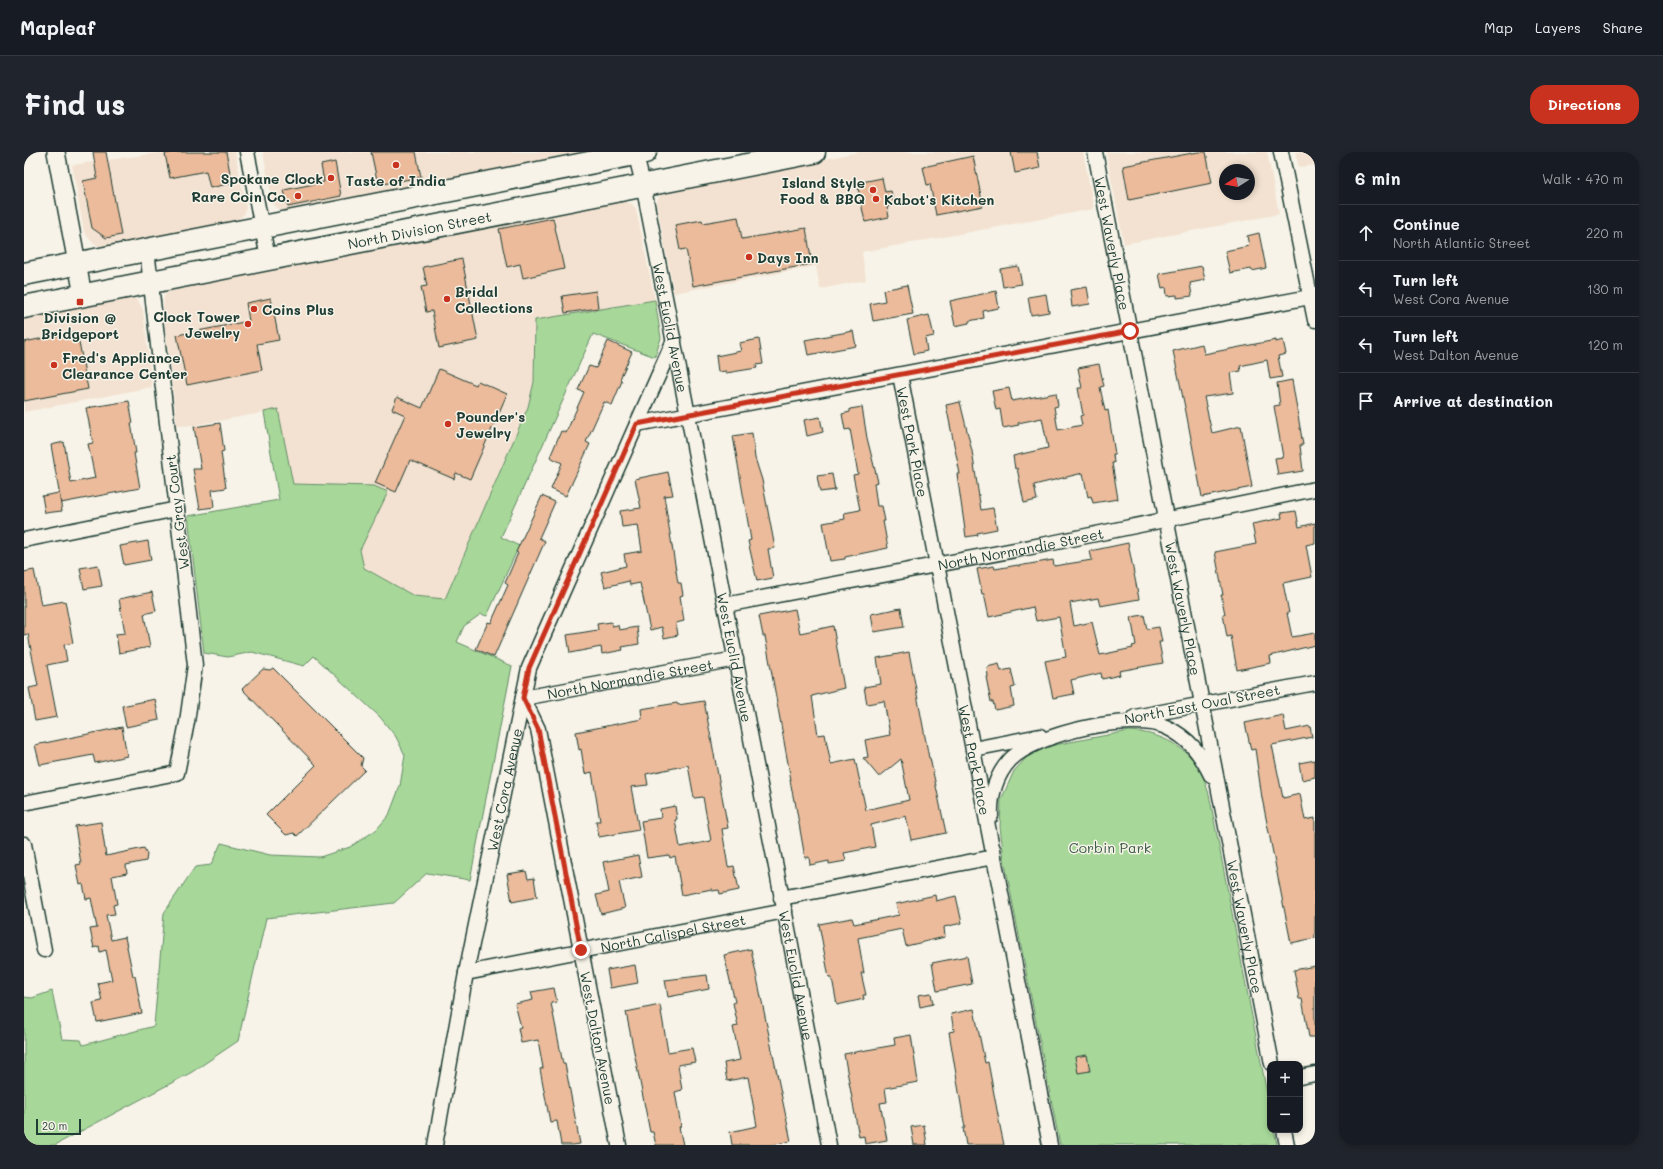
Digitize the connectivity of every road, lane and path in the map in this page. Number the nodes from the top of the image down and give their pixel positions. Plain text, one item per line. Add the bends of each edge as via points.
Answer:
1 (56, 152) edge
2 (247, 152) edge
3 (814, 152) edge
4 (1095, 152) edge
5 (1281, 152) edge
6 (640, 162) edge
7 (263, 227) junction
8 (147, 250) junction
9 (268, 258) junction
10 (77, 263) junction
11 (24, 274) edge
12 (151, 281) junction
13 (83, 295) junction
14 (24, 307) edge
15 (1313, 308) edge
16 (1130, 331) junction
17 (674, 340) junction
18 (900, 375) junction
19 (688, 413) junction
20 (637, 424) junction
21 (1315, 489) edge
22 (177, 510) junction
23 (1166, 520) junction
24 (24, 540) edge
25 (937, 565) junction
26 (725, 605) junction
27 (736, 659) junction
28 (1315, 682) edge
29 (523, 698) junction
30 (1202, 703) junction
31 (1090, 726) junction
32 (973, 750) junction
33 (1219, 792) junction
34 (24, 803) edge
35 (24, 844) edge
36 (994, 857) junction
37 (783, 904) junction
38 (44, 950) dead end
39 (581, 950) junction
40 (466, 972) junction
41 (1271, 1061) edge
42 (1315, 1074) edge
43 (1303, 1076) edge
44 (1285, 1133) edge
45 (435, 1145) edge
46 (619, 1145) edge
47 (829, 1145) edge
48 (1050, 1145) edge
49 (1287, 1145) edge

1 - 10 street
2 - 7 street
3 - 6 main road, North Division Street
4 - 16 street, West Waverly Place
5 - 15 street
6 - 7 main road, North Division Street
6 - 9 main road, North Division Street
6 - 17 street, West Euclid Avenue
7 - 8 main road, North Division Street
7 - 9 street
8 - 10 main road, North Division Street
8 - 12 street, West Gray Court
9 - 12 main road, North Division Street
10 - 11 main road, North Division Street
10 - 13 street
12 - 13 main road, North Division Street
12 - 22 street, West Gray Court
13 - 14 main road, North Division Street
15 - 16 street
16 - 18 street
16 - 23 street, West Waverly Place
17 - 19 street, West Euclid Avenue
17 - 20 street, West Cora Avenue
18 - 19 street
18 - 25 street, West Park Place
19 - 20 street
19 - 26 street, West Euclid Avenue
20 - 29 street, West Cora Avenue via 529,668
21 - 23 street, North Normandie Street
22 - 24 street
22 - 34 street, West Gray Court via 195,665 177,773
23 - 25 street, North Normandie Street
23 - 30 street, West Waverly Place
25 - 26 street, North Normandie Street
25 - 32 street, West Park Place
26 - 27 street, West Euclid Avenue
27 - 29 street, North Normandie Street
27 - 37 street, West Euclid Avenue
28 - 30 street, North East Oval Street
29 - 39 street, West Dalton Avenue via 538,729
29 - 40 street, West Cora Avenue
30 - 31 street, North East Oval Street
30 - 33 street, West Waverly Place
31 - 32 street, North East Oval Street
31 - 33 street, North East Oval Street via 1146,722 1184,736 1201,755
31 - 36 street, North East Oval Street via 1032,744 1011,760 998,778 990,803
32 - 36 street, West Park Place
33 - 41 street, West Waverly Place
35 - 38 street
36 - 37 street, North Calispel Street
36 - 48 street, West Park Place
37 - 39 street, North Calispel Street
37 - 47 street, West Euclid Avenue
39 - 40 street, North Calispel Street
39 - 46 street, West Dalton Avenue
40 - 45 street, West Cora Avenue
42 - 43 street
44 - 49 street

